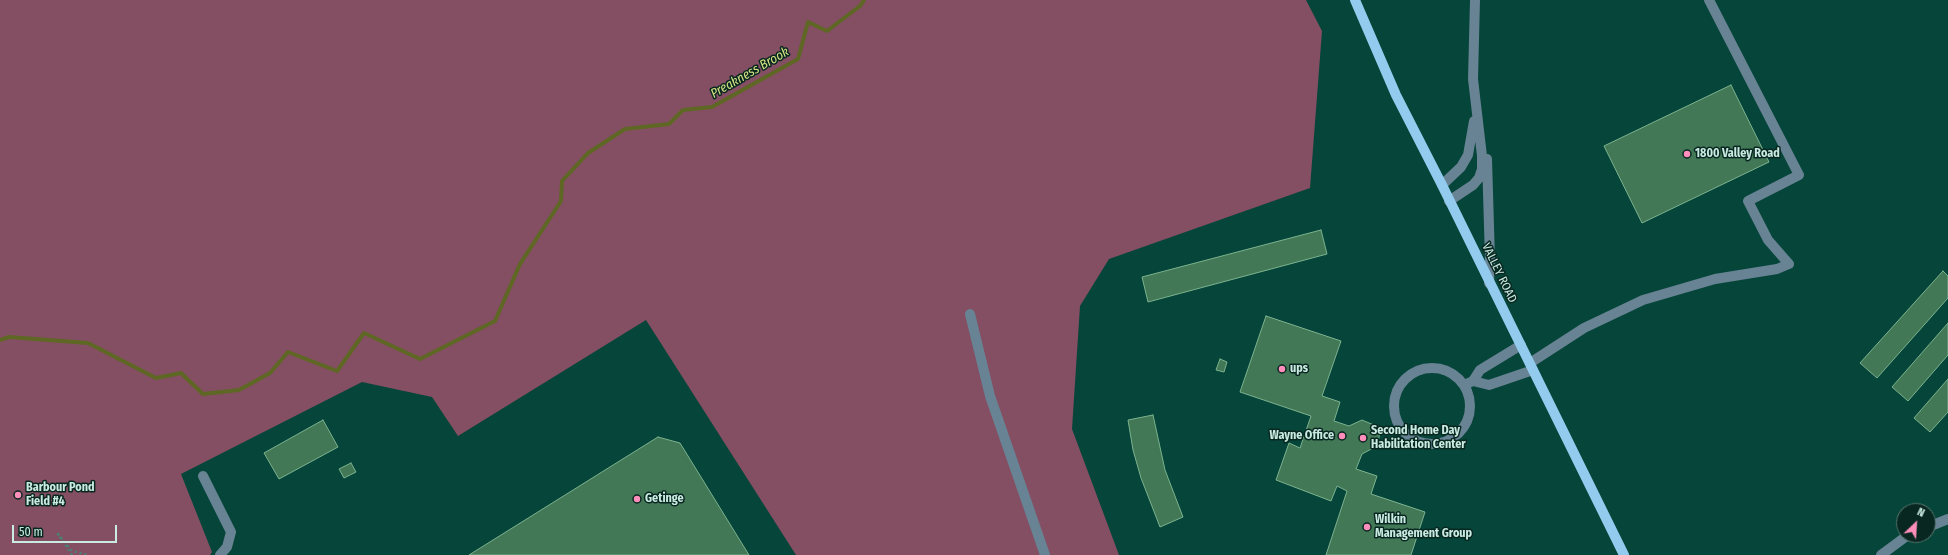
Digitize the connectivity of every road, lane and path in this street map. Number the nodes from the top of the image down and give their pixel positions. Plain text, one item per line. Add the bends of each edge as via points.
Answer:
1 (1355, 0) edge
2 (1476, 0) edge
3 (1709, 0) edge
4 (1476, 111) junction
5 (1442, 185) junction
6 (1449, 201) junction
7 (1489, 283) junction
8 (970, 314) dead end
9 (1520, 345) junction
10 (1532, 367) junction
11 (1473, 381) junction
12 (1464, 385) junction
13 (203, 476) dead end
14 (1948, 520) edge
15 (1936, 524) edge
16 (1897, 543) edge
17 (72, 555) edge
18 (90, 555) edge
19 (220, 555) edge
20 (1045, 555) edge
21 (1624, 555) edge
22 (1881, 555) edge

1 - 5 main road, VALLEY ROAD via 1396,95
2 - 4 lane via 1473,79
3 - 10 lane via 1799,175 1748,201 1768,240 1789,264 1777,269 1715,279 1643,300 1584,328
4 - 5 lane via 1468,155
4 - 6 lane via 1482,169 1473,185
4 - 7 lane via 1487,152
5 - 6 main road, VALLEY ROAD
6 - 7 main road, VALLEY ROAD
7 - 9 main road, VALLEY ROAD
8 - 20 lane via 990,396
9 - 10 main road, VALLEY ROAD
9 - 11 lane via 1480,370
10 - 11 lane via 1489,385
10 - 21 main road, VALLEY ROAD
11 - 12 lane
12 - 12 lane via 1452,374 1438,369 1426,369 1413,374 1400,388 1394,404 1395,418 1401,430 1424,444 1452,437 1462,427 1469,412
13 - 19 lane via 231,532 227,547
14 - 15 lane
16 - 22 lane
17 - 18 path via 58,534 72,551

